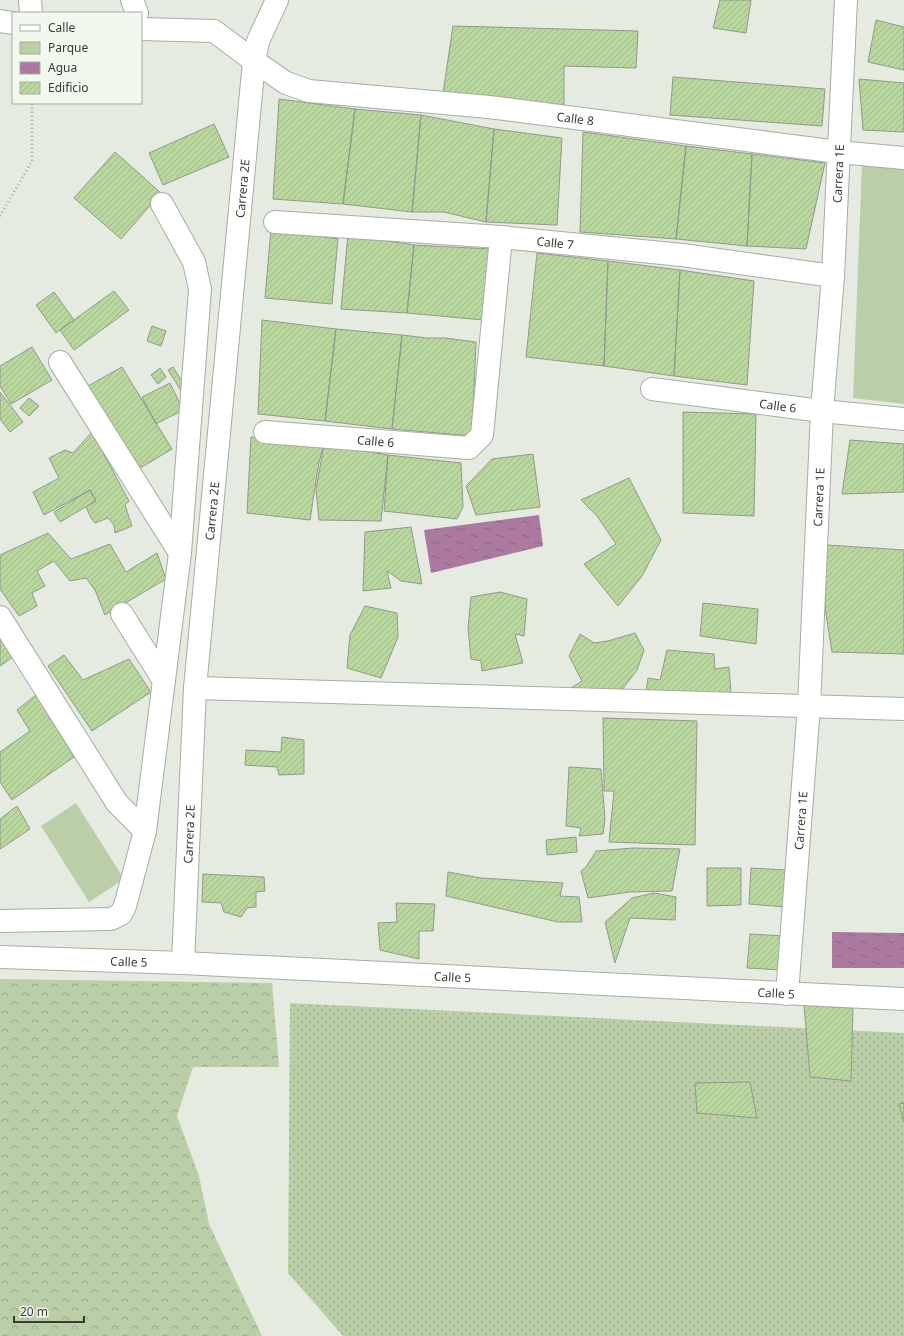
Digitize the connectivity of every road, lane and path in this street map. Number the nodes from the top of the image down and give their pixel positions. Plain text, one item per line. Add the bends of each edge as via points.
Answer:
1 (30, 0) edge
2 (132, 0) edge
3 (277, 0) edge
4 (846, 0) edge
5 (31, 12) edge
6 (136, 12) edge
7 (0, 21) edge
8 (12, 23) edge
9 (142, 24) edge
10 (254, 61) junction
11 (32, 104) edge
12 (838, 152) junction
13 (904, 158) edge
14 (162, 204) dead end
15 (0, 216) edge
16 (275, 222) dead end
17 (501, 237) junction
18 (833, 276) junction
19 (60, 362) dead end
20 (652, 389) dead end
21 (822, 411) junction
22 (904, 419) edge
23 (265, 432) dead end
24 (180, 553) junction
25 (122, 614) dead end
26 (0, 617) edge
27 (164, 681) junction
28 (195, 688) junction
29 (808, 706) junction
30 (904, 709) edge
31 (145, 831) junction
32 (0, 921) edge
33 (0, 957) edge
34 (183, 963) junction
35 (787, 994) junction
36 (904, 999) edge

1 - 5 street
2 - 6 street
3 - 10 street, Carrera 2E via 258,42
4 - 12 street, Carrera 1E
7 - 8 street
9 - 10 street, Calle 8 via 214,31
10 - 12 street, Calle 8 via 286,83 309,91 489,107
10 - 28 street, Carrera 2E
11 - 15 path via 32,161
12 - 13 street, Calle 8
12 - 18 street, Carrera 1E
14 - 24 street via 194,262 200,289
16 - 17 street, Calle 7
17 - 18 street, Calle 7 via 682,255
17 - 23 street, Calle 6 via 482,436 468,448
18 - 21 street, Carrera 1E
19 - 24 street
20 - 21 street, Calle 6
21 - 22 street, Calle 6
21 - 29 street, Carrera 1E
24 - 27 street
25 - 27 street
26 - 31 street via 117,804
27 - 31 street
28 - 29 street
28 - 34 street, Carrera 2E
29 - 30 street
29 - 35 street, Carrera 1E
31 - 32 street via 121,914 111,919
33 - 34 street, Calle 5
34 - 35 street, Calle 5
35 - 36 street, Calle 5

